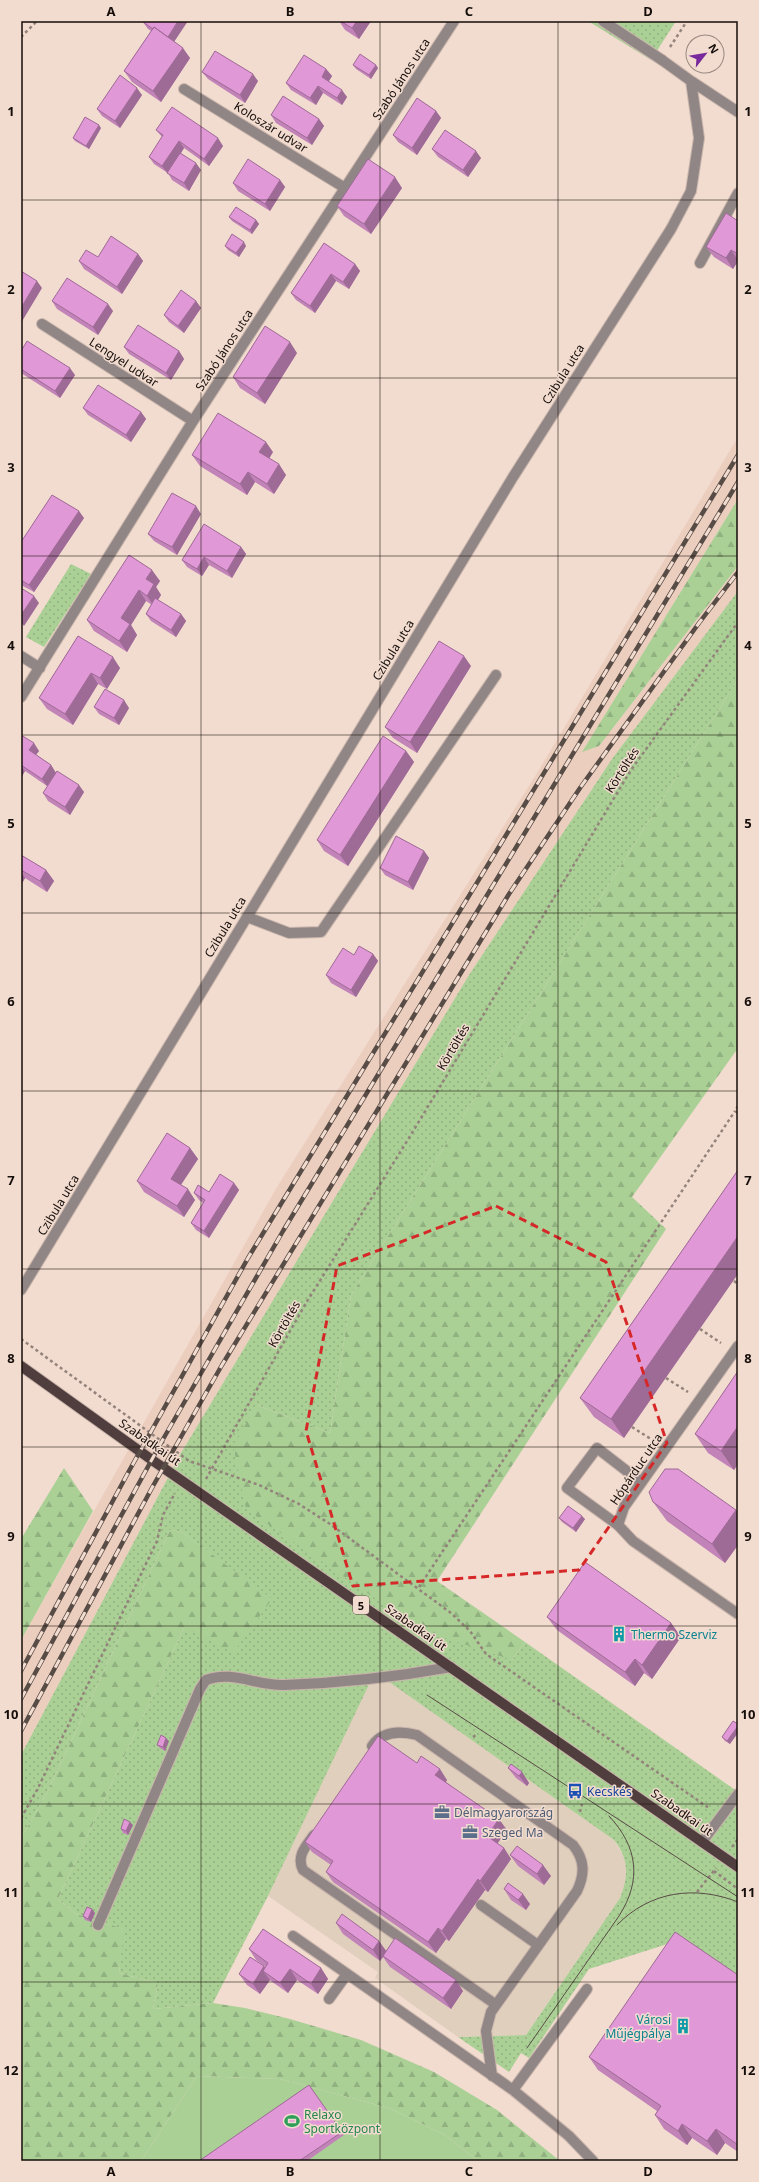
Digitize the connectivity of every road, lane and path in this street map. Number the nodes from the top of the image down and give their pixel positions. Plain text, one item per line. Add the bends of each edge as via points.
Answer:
1 (37, 21) edge
2 (454, 21) edge
3 (603, 21) edge
4 (687, 21) edge
5 (21, 37) edge
6 (662, 60) junction
7 (691, 81) junction
8 (184, 89) dead end
9 (738, 112) edge
10 (345, 188) junction
11 (738, 193) edge
12 (700, 263) dead end
13 (42, 324) dead end
14 (193, 421) junction
15 (738, 622) edge
16 (21, 656) edge
17 (40, 668) junction
18 (496, 675) dead end
19 (21, 697) edge
20 (247, 917) junction
21 (738, 1106) edge
22 (735, 1111) junction
23 (738, 1113) edge
24 (734, 1280) dead end
25 (738, 1284) edge
26 (21, 1290) edge
27 (700, 1329) dead end
28 (21, 1339) edge
29 (736, 1349) edge
30 (21, 1366) edge
31 (666, 1378) dead end
32 (700, 1400) junction
33 (632, 1427) dead end
34 (665, 1449) junction
35 (212, 1470) junction
36 (182, 1481) junction
37 (641, 1482) junction
38 (199, 1492) junction
39 (618, 1525) junction
40 (419, 1587) junction
41 (738, 1614) edge
42 (451, 1668) junction
43 (477, 1734) dead end
44 (473, 1737) dead end
45 (368, 1753) edge
46 (738, 1794) edge
47 (582, 1804) dead end
48 (580, 1812) dead end
49 (721, 1817) junction
50 (21, 1818) edge
51 (318, 1829) edge
52 (702, 1842) junction
53 (738, 1867) edge
54 (714, 1871) dead end
55 (738, 1889) edge
56 (481, 1905) dead end
57 (98, 1925) dead end
58 (293, 1936) dead end
59 (538, 1945) junction
60 (347, 1974) junction
61 (587, 1989) dead end
62 (329, 1999) dead end
63 (495, 2004) junction
64 (492, 2076) junction
65 (513, 2090) junction
66 (593, 2161) edge

1 - 5 path
2 - 10 street, Szabó János utca
3 - 6 street
4 - 6 path
6 - 7 street
7 - 9 street
7 - 20 street, Czibula utca via 699,138 691,191 671,229 513,477
8 - 10 street, Koloszár udvar
10 - 14 street, Szabó János utca
11 - 12 street
13 - 14 street, Lengyel udvar
14 - 17 street, Szabó János utca
15 - 35 path, Körtöltés via 631,770 409,1138 306,1303
16 - 17 street
17 - 19 street, Szabó János utca
18 - 20 street via 321,932 289,933
20 - 26 street, Czibula utca
21 - 22 path
22 - 23 path
22 - 40 path
24 - 25 path
27 - 29 path
28 - 35 path via 189,1461
29 - 32 street, Hópárduc utca
30 - 36 main road, Szabadkai út / 5
31 - 32 path
32 - 34 street, Hópárduc utca
33 - 34 path
34 - 37 street, Hópárduc utca
35 - 38 path, Körtöltés
35 - 40 path via 259,1485 299,1504
36 - 38 main road, Szabadkai út / 5
36 - 50 path via 163,1515 157,1541 37,1790
37 - 39 street, Hópárduc utca via 624,1507
37 - 39 street via 597,1448 567,1488
38 - 42 main road, Szabadkai út / 5
39 - 41 street via 633,1541
40 - 49 path via 464,1626 486,1654
42 - 52 main road, Szabadkai út / 5
42 - 57 street via 282,1685 225,1676 215,1676 206,1680
43 - 44 path
45 - 59 street via 374,1743 387,1734 402,1731 417,1735 572,1845 582,1862 584,1875 577,1891
46 - 49 street
47 - 48 path
49 - 52 street
51 - 63 street via 300,1854 303,1870
52 - 53 main road, Szabadkai út / 5
54 - 55 path
56 - 59 street
58 - 60 street
59 - 63 street
60 - 62 street
60 - 64 street
61 - 65 street
63 - 64 street via 486,2031
64 - 65 street
65 - 66 street via 569,2136

